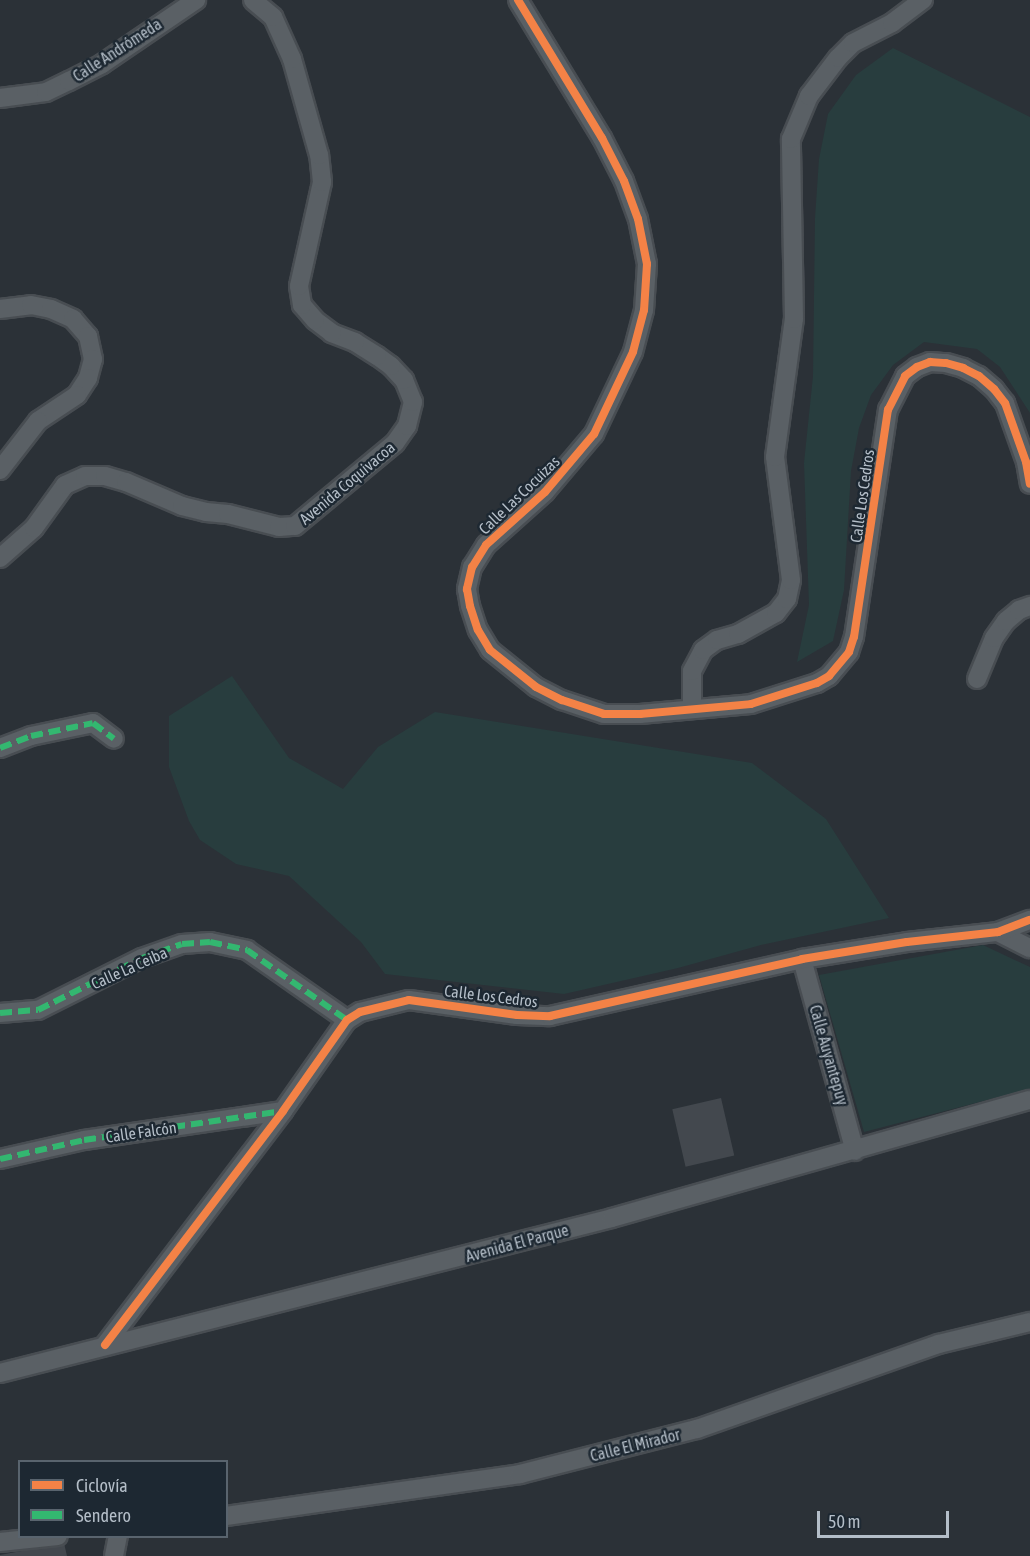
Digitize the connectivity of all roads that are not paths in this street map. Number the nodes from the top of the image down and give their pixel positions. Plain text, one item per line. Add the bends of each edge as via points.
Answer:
1 (196, 0) edge
2 (253, 0) edge
3 (518, 0) edge
4 (923, 0) edge
5 (0, 98) edge
6 (0, 309) edge
7 (0, 470) edge
8 (1030, 484) edge
9 (0, 558) edge
10 (1030, 606) edge
11 (977, 679) dead end
12 (692, 708) junction
13 (114, 739) dead end
14 (0, 748) edge
15 (1030, 920) edge
16 (998, 932) junction
17 (1030, 948) edge
18 (802, 959) junction
19 (0, 1013) edge
20 (347, 1020) junction
21 (1030, 1100) edge
22 (283, 1111) junction
23 (855, 1151) junction
24 (0, 1160) edge
25 (1030, 1322) edge
26 (105, 1345) junction
27 (0, 1373) edge
28 (228, 1516) edge
29 (39, 1538) edge
30 (117, 1538) edge
31 (0, 1542) edge
32 (114, 1556) edge

1 - 5 street, Calle Andrómeda via 102,64 69,81 46,92
2 - 9 street, Avenida Coquivacoa via 273,17 292,59 319,155 322,182 299,286 302,305 332,333 377,356 404,380 413,402 407,426 394,443 295,526 279,527 206,512 126,482 85,476 65,485 34,528
3 - 12 street, Calle Las Cocuizas via 624,181 638,219 647,264 644,310 633,352 594,434 545,492 486,545 472,567 467,588 470,606 490,650 521,676 562,700 604,714
4 - 12 street via 892,23 853,43 838,58 809,96 791,139 794,319 775,458 791,580 787,599 776,613 703,650 692,671
6 - 7 street via 31,305 73,319 88,336 93,359 88,378 77,395 38,421
8 - 12 street, Calle Los Cedros via 1005,403 994,389 979,376 946,363 930,362 917,367 900,383 888,410 858,618 849,652 834,671 817,683 751,704
10 - 11 street via 1006,621 994,638
13 - 14 street via 93,723 31,736
15 - 16 street, Calle Los Cedros
16 - 17 street
16 - 18 street, Calle Los Cedros
18 - 20 street, Calle Los Cedros via 550,1016 409,1000 360,1011
18 - 23 street, Calle Auyantepuy
19 - 20 street, Calle La Ceiba via 38,1010 142,958 182,944 210,942 247,950
20 - 22 street, Calle Los Cedros
21 - 23 street, Avenida El Parque
22 - 24 street, Calle Falcón via 84,1140
22 - 26 street, Calle Los Cedros
23 - 26 street, Avenida El Parque via 323,1293
25 - 28 street, Calle El Mirador via 939,1344 697,1429 520,1474
26 - 27 street, Avenida El Parque
29 - 31 street
30 - 32 street

